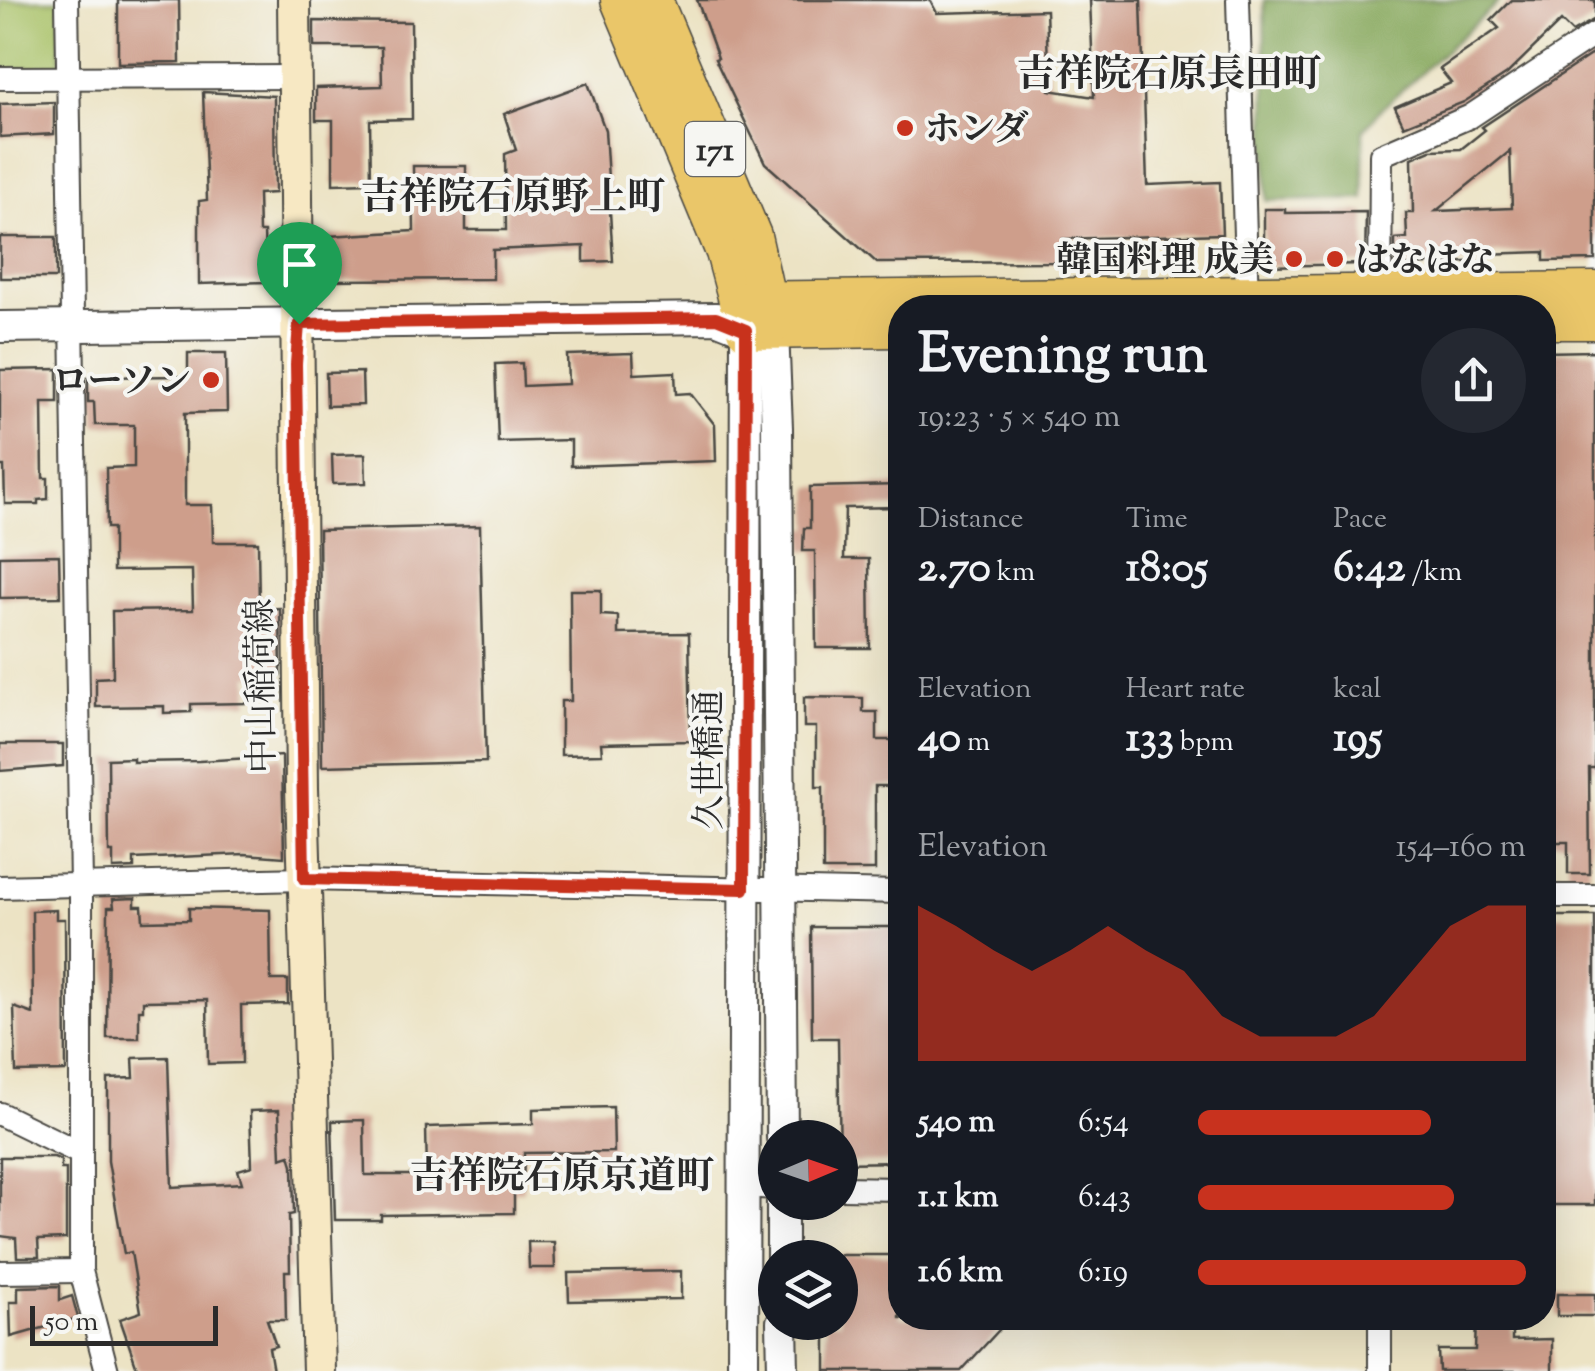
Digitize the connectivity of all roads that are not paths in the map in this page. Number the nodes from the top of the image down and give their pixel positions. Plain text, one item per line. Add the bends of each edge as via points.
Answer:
1 (67, 0) edge
2 (294, 0) edge
3 (620, 0) edge
4 (653, 0) edge
5 (1238, 0) edge
6 (1595, 34) edge
7 (0, 78) edge
8 (68, 78) junction
9 (294, 78) junction
10 (1595, 291) edge
11 (1246, 295) edge
12 (1380, 295) edge
13 (1499, 295) edge
14 (888, 310) edge
15 (748, 316) junction
16 (1556, 320) edge
17 (1595, 320) edge
18 (299, 324) junction
19 (72, 325) junction
20 (0, 327) edge
21 (888, 327) edge
22 (304, 879) junction
23 (80, 886) junction
24 (0, 887) edge
25 (744, 889) junction
26 (781, 890) junction
27 (888, 892) edge
28 (1556, 896) edge
29 (1595, 896) edge
30 (0, 1114) edge
31 (782, 1120) edge
32 (80, 1153) junction
33 (744, 1186) junction
34 (758, 1187) edge
35 (858, 1188) edge
36 (888, 1189) edge
37 (81, 1270) junction
38 (0, 1272) edge
39 (1380, 1330) edge
40 (782, 1340) edge
41 (107, 1371) edge
42 (319, 1371) edge
43 (743, 1371) edge
44 (782, 1371) edge
45 (1380, 1371) edge

1 - 8 street
2 - 9 main road, 中山稲荷線
3 - 15 highway, 171
4 - 15 highway, 171 via 752,236
5 - 11 street
6 - 12 street via 1471,116 1381,154
7 - 8 street
8 - 9 street
8 - 19 street
9 - 18 main road, 中山稲荷線
10 - 13 highway
14 - 15 highway
15 - 18 street
15 - 21 highway
15 - 25 street, 久世橋通
15 - 26 street, 久世橋通 via 777,428
16 - 17 highway
18 - 19 street
18 - 22 main road, 中山稲荷線
19 - 20 street
19 - 23 street
22 - 23 street
22 - 25 street
22 - 42 main road, 中山稲荷線
23 - 24 street
23 - 32 street
25 - 26 street
25 - 33 street, 久世橋通
26 - 27 street
26 - 31 street, 久世橋通
28 - 29 street
30 - 32 street
32 - 37 street
33 - 34 street
33 - 43 street, 久世橋通
35 - 36 street
37 - 38 street
37 - 41 street
39 - 45 street
40 - 44 street

